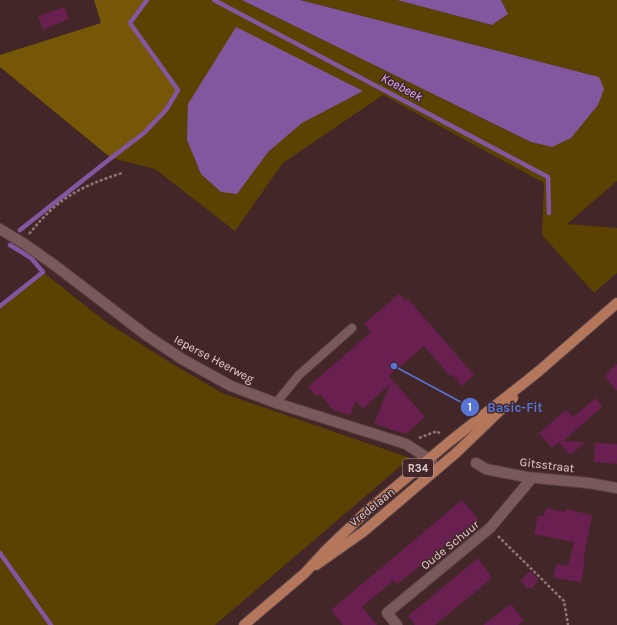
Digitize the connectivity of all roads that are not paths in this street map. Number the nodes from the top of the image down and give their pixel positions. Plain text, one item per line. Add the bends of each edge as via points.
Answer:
1 (0, 228) edge
2 (617, 303) edge
3 (352, 328) dead end
4 (538, 371) junction
5 (276, 403) junction
6 (429, 458) junction
7 (476, 463) dead end
8 (438, 469) junction
9 (532, 478) junction
10 (617, 488) edge
11 (304, 573) junction
12 (244, 625) edge
13 (397, 625) edge

1 - 5 street, Ieperse Heerweg via 182,359 231,386
2 - 4 main road, Vredelaan / R34
3 - 5 lane via 299,376
4 - 6 main road, Vredelaan / R34
4 - 8 main road, Vredelaan / R34 via 494,418
5 - 6 street, Ieperse Heerweg via 406,444
6 - 8 street, Ieperse Heerweg
6 - 11 main road, Vredelaan / R34 via 368,510
7 - 9 street, Gitsstraat via 486,470
8 - 11 main road, Vredelaan / R34 via 363,532
9 - 10 street, Gitsstraat
9 - 13 street, Oude Schuur via 490,528 387,613
11 - 12 main road, Vredelaan / R34

